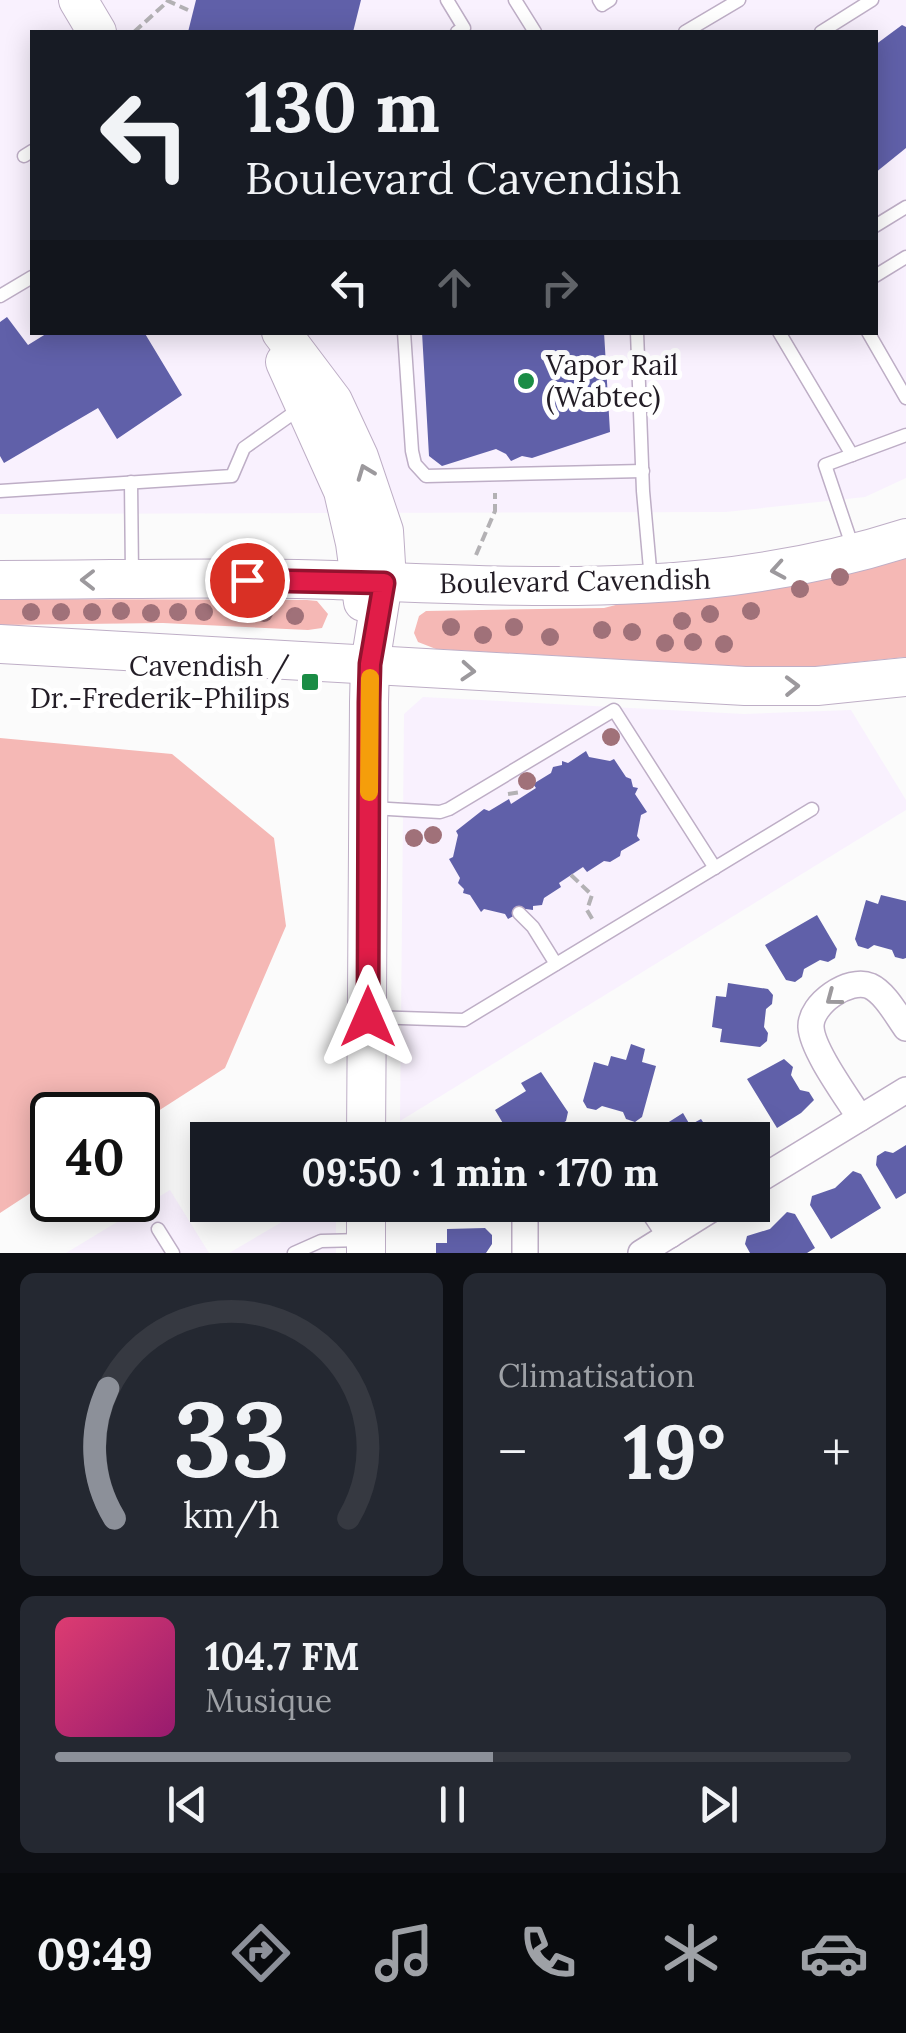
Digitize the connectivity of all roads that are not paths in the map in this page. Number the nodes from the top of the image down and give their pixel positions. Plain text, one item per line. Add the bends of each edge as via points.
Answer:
1 (78, 0) edge
2 (447, 0) edge
3 (515, 0) edge
4 (599, 0) edge
5 (610, 0) edge
6 (739, 0) edge
7 (872, 0) edge
8 (96, 30) edge
9 (460, 30) edge
10 (534, 30) edge
11 (687, 30) edge
12 (824, 30) edge
13 (906, 208) edge
14 (878, 224) edge
15 (906, 257) edge
16 (878, 274) edge
17 (30, 278) edge
18 (0, 296) edge
19 (273, 335) edge
20 (283, 335) edge
21 (404, 335) edge
22 (638, 335) edge
23 (780, 335) edge
24 (870, 335) edge
25 (906, 398) edge
26 (304, 405) junction
27 (906, 436) edge
28 (852, 455) junction
29 (643, 472) junction
30 (130, 482) junction
31 (0, 491) edge
32 (906, 538) edge
33 (854, 553) junction
34 (0, 580) edge
35 (132, 580) junction
36 (372, 582) junction
37 (651, 585) junction
38 (0, 644) edge
39 (370, 664) junction
40 (906, 677) edge
41 (616, 695) junction
42 (369, 808) junction
43 (812, 809) dead end
44 (715, 868) junction
45 (518, 914) dead end
46 (556, 964) junction
47 (368, 1017) junction
48 (906, 1028) edge
49 (906, 1090) edge
50 (860, 1118) junction
51 (366, 1122) edge
52 (770, 1173) edge
53 (525, 1222) edge
54 (661, 1222) edge
55 (691, 1222) edge
56 (158, 1230) dead end
57 (670, 1235) junction
58 (367, 1238) edge
59 (172, 1253) edge
60 (294, 1253) edge
61 (525, 1253) edge
62 (641, 1253) edge

1 - 8 main road
2 - 9 lane
3 - 10 lane
4 - 5 lane
6 - 11 lane
7 - 12 lane
13 - 14 lane
15 - 16 lane
17 - 18 lane
19 - 26 main road
36 -> 20 main road via 386,542 359,457 324,386
21 - 29 lane via 412,452 426,476
22 - 29 lane
23 - 28 lane
24 - 25 lane
26 - 30 lane via 244,448 232,476
26 - 36 main road
27 - 28 lane
28 - 33 lane via 824,465
29 - 37 lane
30 - 31 lane
30 - 35 lane
32 - 33 main road, Boulevard Cavendish
33 -> 37 main road, Boulevard Cavendish via 734,577
35 -> 34 main road, Boulevard Cavendish
35 - 36 main road, Boulevard Cavendish
36 - 37 main road, Boulevard Cavendish
36 - 39 main road
38 - 39 main road
39 -> 41 main road
39 - 42 main road
41 -> 40 main road
41 - 42 lane via 448,809
41 - 44 lane
42 - 47 main road
43 - 44 lane
44 - 46 lane
45 - 46 lane
46 - 47 lane via 464,1020
47 - 51 main road
48 -> 50 street via 864,984 838,991 814,1014 814,1041
49 - 50 street
50 - 52 street
53 - 61 street
54 - 57 street
55 - 57 street
56 - 59 lane
57 - 62 street
58 - 60 lane via 321,1241

